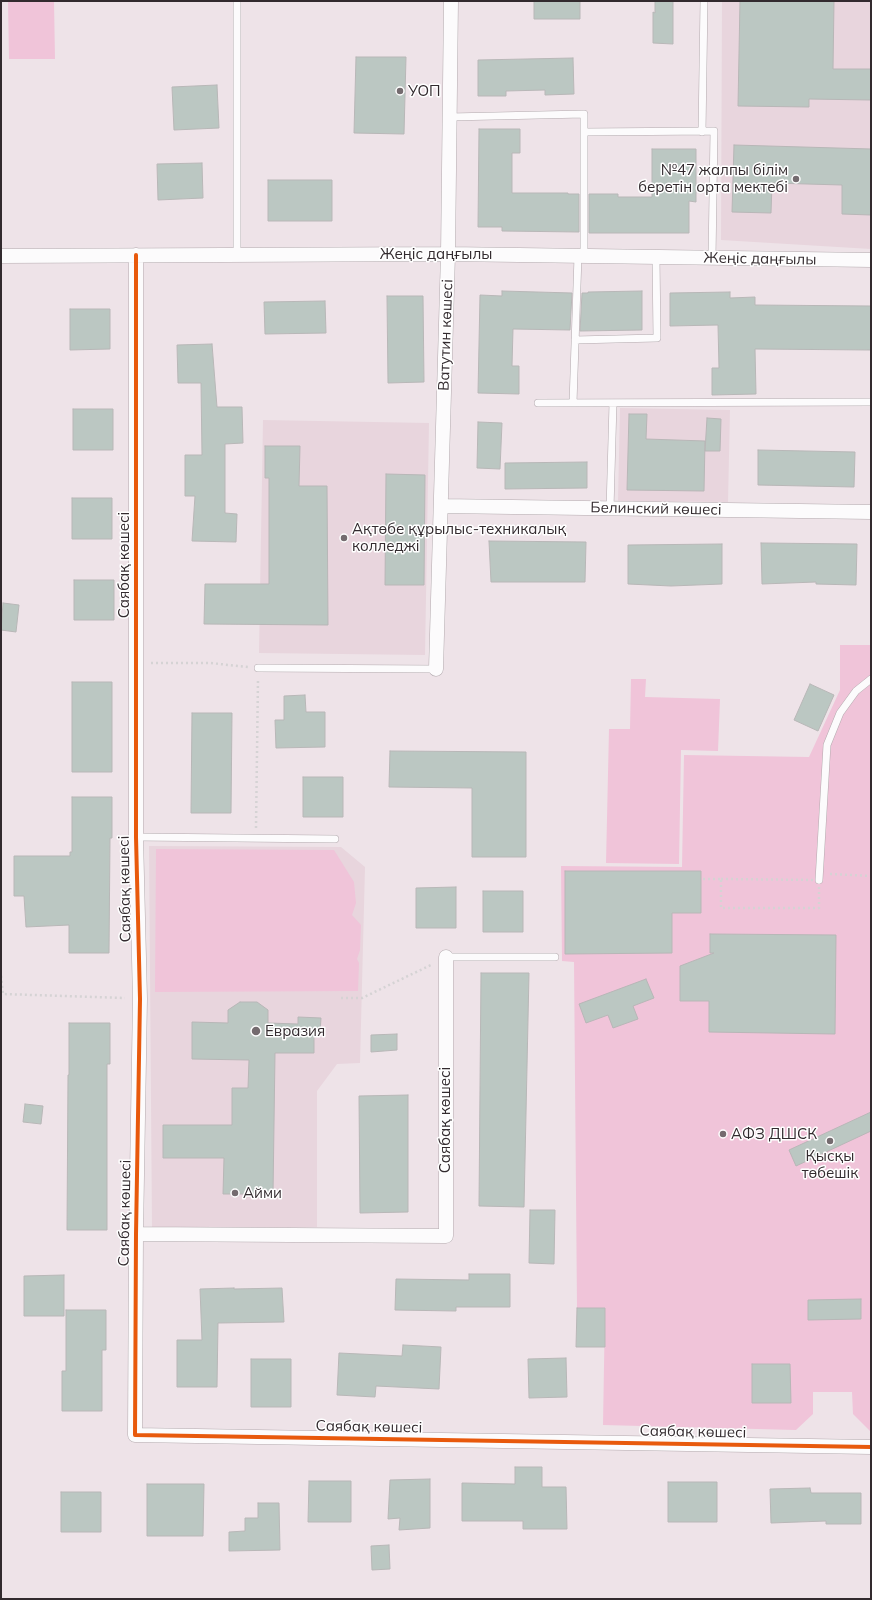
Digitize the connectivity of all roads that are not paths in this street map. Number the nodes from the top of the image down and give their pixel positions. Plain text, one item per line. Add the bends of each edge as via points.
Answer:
1 (237, 1) edge
2 (451, 1) edge
3 (704, 1) edge
4 (450, 117) junction
5 (584, 132) junction
6 (702, 132) junction
7 (448, 254) junction
8 (136, 255) junction
9 (237, 255) junction
10 (1, 256) edge
11 (581, 256) junction
12 (656, 257) junction
13 (712, 258) junction
14 (871, 260) edge
15 (575, 340) junction
16 (871, 402) edge
17 (573, 403) junction
18 (613, 403) junction
19 (538, 404) dead end
20 (441, 506) junction
21 (610, 509) junction
22 (871, 512) edge
23 (258, 668) road end
24 (436, 669) joint
25 (871, 679) edge
26 (136, 837) junction
27 (335, 839) dead end
28 (820, 877) road end
29 (446, 957) joint
30 (555, 957) dead end
31 (136, 1234) junction
32 (871, 1447) edge

1 - 9 lane
2 - 4 street, Ватутин көшесі
3 - 6 lane
4 - 5 lane via 584,114
4 - 7 street, Ватутин көшесі
5 - 6 lane
5 - 11 lane
6 - 13 lane via 714,131
7 - 9 street, Жеңіс даңғылы
7 - 11 street, Жеңіс даңғылы
7 - 20 street, Ватутин көшесі
8 - 9 street, Жеңіс даңғылы
8 - 10 street, Жеңіс даңғылы
8 - 26 street, Саябақ көшесі
11 - 12 street, Жеңіс даңғылы
11 - 15 lane
12 - 13 street, Жеңіс даңғылы
12 - 15 lane via 657,338
13 - 14 street, Жеңіс даңғылы
15 - 17 lane
16 - 18 lane
17 - 18 lane
17 - 19 lane
18 - 21 lane
20 - 21 street, Белинский көшесі
20 - 24 street, Ватутин көшесі
21 - 22 street, Белинский көшесі
23 - 24 lane
25 - 28 lane via 856,691 840,713 827,745
26 - 27 lane
26 - 31 street, Саябақ көшесі via 140,999
29 - 30 lane
29 - 31 street, Саябақ көшесі via 446,1236
31 - 32 street, Саябақ көшесі via 135,1435

